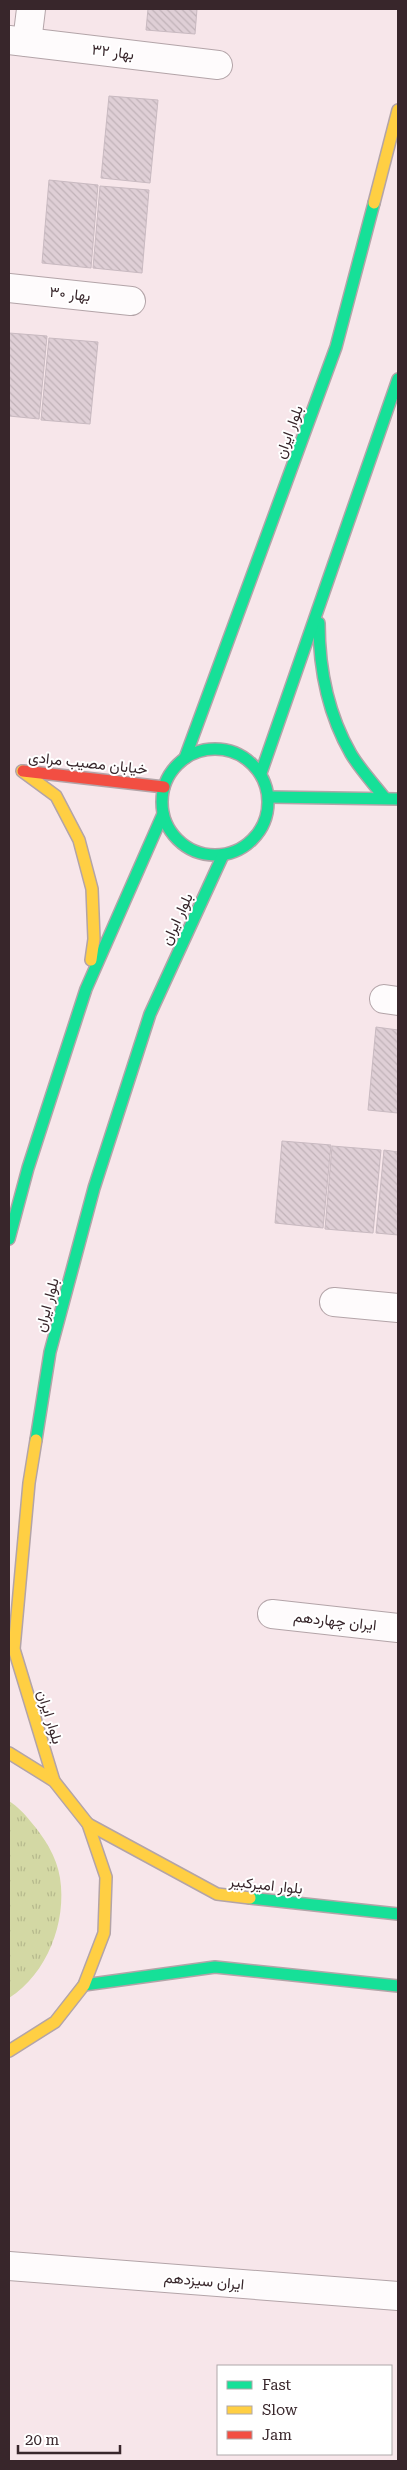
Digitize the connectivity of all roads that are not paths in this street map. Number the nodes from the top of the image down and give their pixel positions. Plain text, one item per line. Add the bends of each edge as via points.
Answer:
1 (31, 9) edge
2 (18, 41) edge
3 (218, 65) dead end
4 (398, 110) edge
5 (9, 288) edge
6 (131, 301) dead end
7 (398, 379) edge
8 (320, 602) junction
9 (185, 758) junction
10 (9, 769) edge
11 (22, 771) junction
12 (260, 773) junction
13 (164, 787) junction
14 (269, 797) junction
15 (384, 797) junction
16 (398, 799) edge
17 (163, 814) junction
18 (223, 855) junction
19 (86, 989) junction
20 (9, 1239) edge
21 (334, 1302) dead end
22 (398, 1308) edge
23 (272, 1614) dead end
24 (398, 1628) edge
25 (9, 1753) edge
26 (54, 1781) junction
27 (88, 1824) junction
28 (398, 1914) edge
29 (84, 1985) junction
30 (398, 1986) edge
31 (9, 2051) edge
32 (9, 2266) edge
33 (398, 2296) edge

1 - 2 street
2 - 3 street, بهار ۳۲
4 - 9 main road, بلوار ایران via 336,347
5 - 6 street, بهار ۳۰
7 - 8 main road
8 - 12 main road
8 - 15 main road via 319,655 330,707 352,755
9 - 12 main road via 212,749 226,749 251,762
9 - 13 main road via 176,766
10 - 11 main road, خیابان مصیب مرادی
11 - 13 main road, خیابان مصیب مرادی
11 - 19 main road via 56,796 79,840 92,889 94,939
12 - 14 main road
13 - 17 main road
14 - 15 main road
14 - 18 main road via 268,813 252,841
15 - 16 main road
17 - 18 main road via 168,826 185,846 197,852
17 - 19 main road
18 - 26 main road, بلوار ایران via 150,1014 94,1188 50,1352 28,1482 14,1648
19 - 20 main road via 28,1168
21 - 22 street
23 - 24 street, ایران چهاردهم
25 - 26 main road
26 - 27 main road
27 - 28 main road, بلوار امیرکبیر via 217,1894
27 - 29 main road via 106,1877 104,1933
29 - 30 main road via 215,1967
29 - 31 main road via 55,2022
32 - 33 street, ایران سیزدهم

